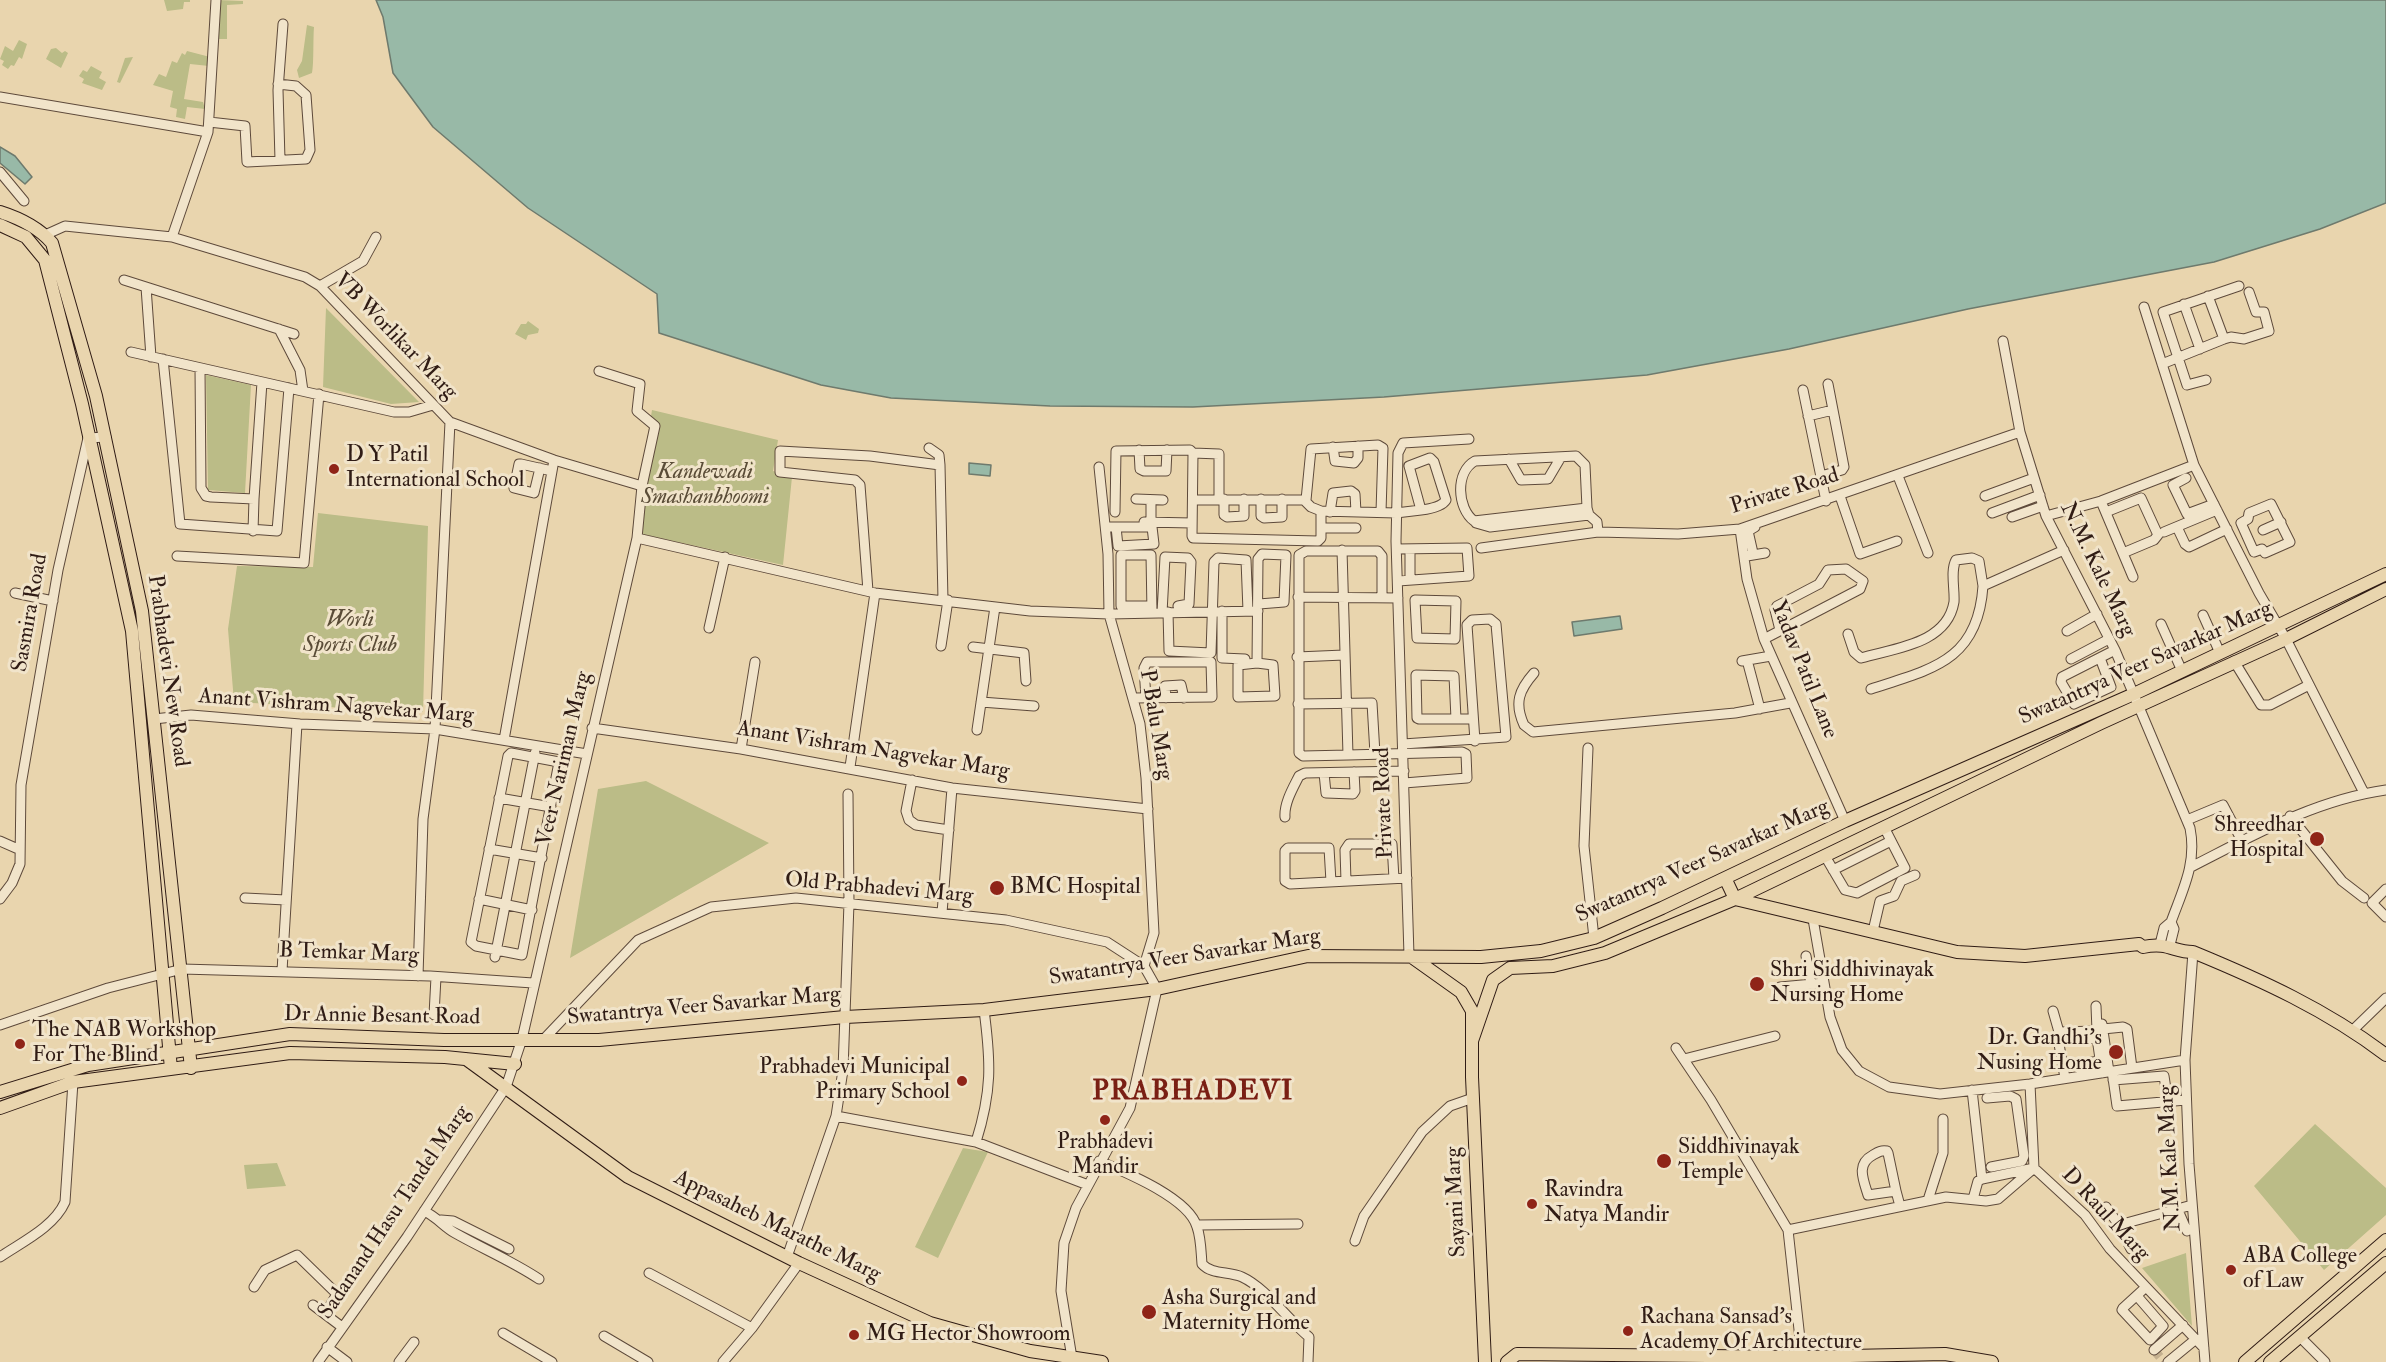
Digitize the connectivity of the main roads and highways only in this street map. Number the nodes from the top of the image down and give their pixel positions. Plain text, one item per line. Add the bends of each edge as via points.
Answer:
1 (0, 212) edge
2 (0, 225) edge
3 (2386, 574) edge
4 (2386, 589) edge
5 (1726, 880) junction
6 (1736, 899) junction
7 (1409, 955) junction
8 (522, 1039) joint
9 (1472, 1041) junction
10 (190, 1049) junction
11 (170, 1051) junction
12 (2386, 1055) edge
13 (466, 1059) junction
14 (515, 1064) road end
15 (191, 1068) junction
16 (171, 1069) junction
17 (0, 1092) edge
18 (0, 1108) edge
19 (2386, 1240) edge
20 (2386, 1263) edge
21 (1072, 1360) edge
22 (1803, 1360) edge
23 (1102, 1362) edge
24 (1485, 1362) edge
25 (1507, 1362) edge
26 (1992, 1362) edge
27 (2246, 1362) edge
28 (2270, 1362) edge

1 - 10 main road, Prabhadevi New Road via 45,235 56,252 106,437 142,611
2 - 11 main road, Prabhadevi New Road via 27,237 45,260 132,631
3 - 5 main road, Swatantrya Veer Savarkar Marg via 2134,694 1845,821
4 - 6 main road, Swatantrya Veer Savarkar Marg
5 - 6 main road
5 - 7 main road, Swatantrya Veer Savarkar Marg via 1594,938 1541,951 1481,957
6 - 9 main road, Swatantrya Veer Savarkar Marg via 1605,953 1553,966 1510,968 1493,980
6 - 12 main road via 1957,952 2025,956 2139,944 2142,940 2166,941 2184,952 2193,952 2264,981 2353,1030
7 - 8 main road, Swatantrya Veer Savarkar Marg via 1308,956 1156,989 984,1010 845,1017 599,1040
7 - 9 main road, Sayani Marg via 1461,992 1472,1011
8 - 10 main road, Dr Annie Besant Road via 290,1034
9 - 24 main road, Sayani Marg
10 - 11 main road, Dr Annie Besant Road
10 - 15 main road, Prabhadevi New Road
11 - 16 main road, Prabhadevi New Road
11 - 17 main road, Dr Annie Besant Road via 88,1065
13 - 14 main road, Dr Annie Besant Road
13 - 15 main road, Dr Annie Besant Road via 290,1053
13 - 21 main road, Appasaheb Marathe Marg via 628,1177 799,1263 930,1323
15 - 16 main road, Dr Annie Besant Road
16 - 18 main road, Dr Annie Besant Road via 73,1082
19 - 27 main road
20 - 28 main road
21 - 23 main road, Appasaheb Marathe Marg
22 - 25 main road via 1517,1354
22 - 26 main road via 1945,1354

